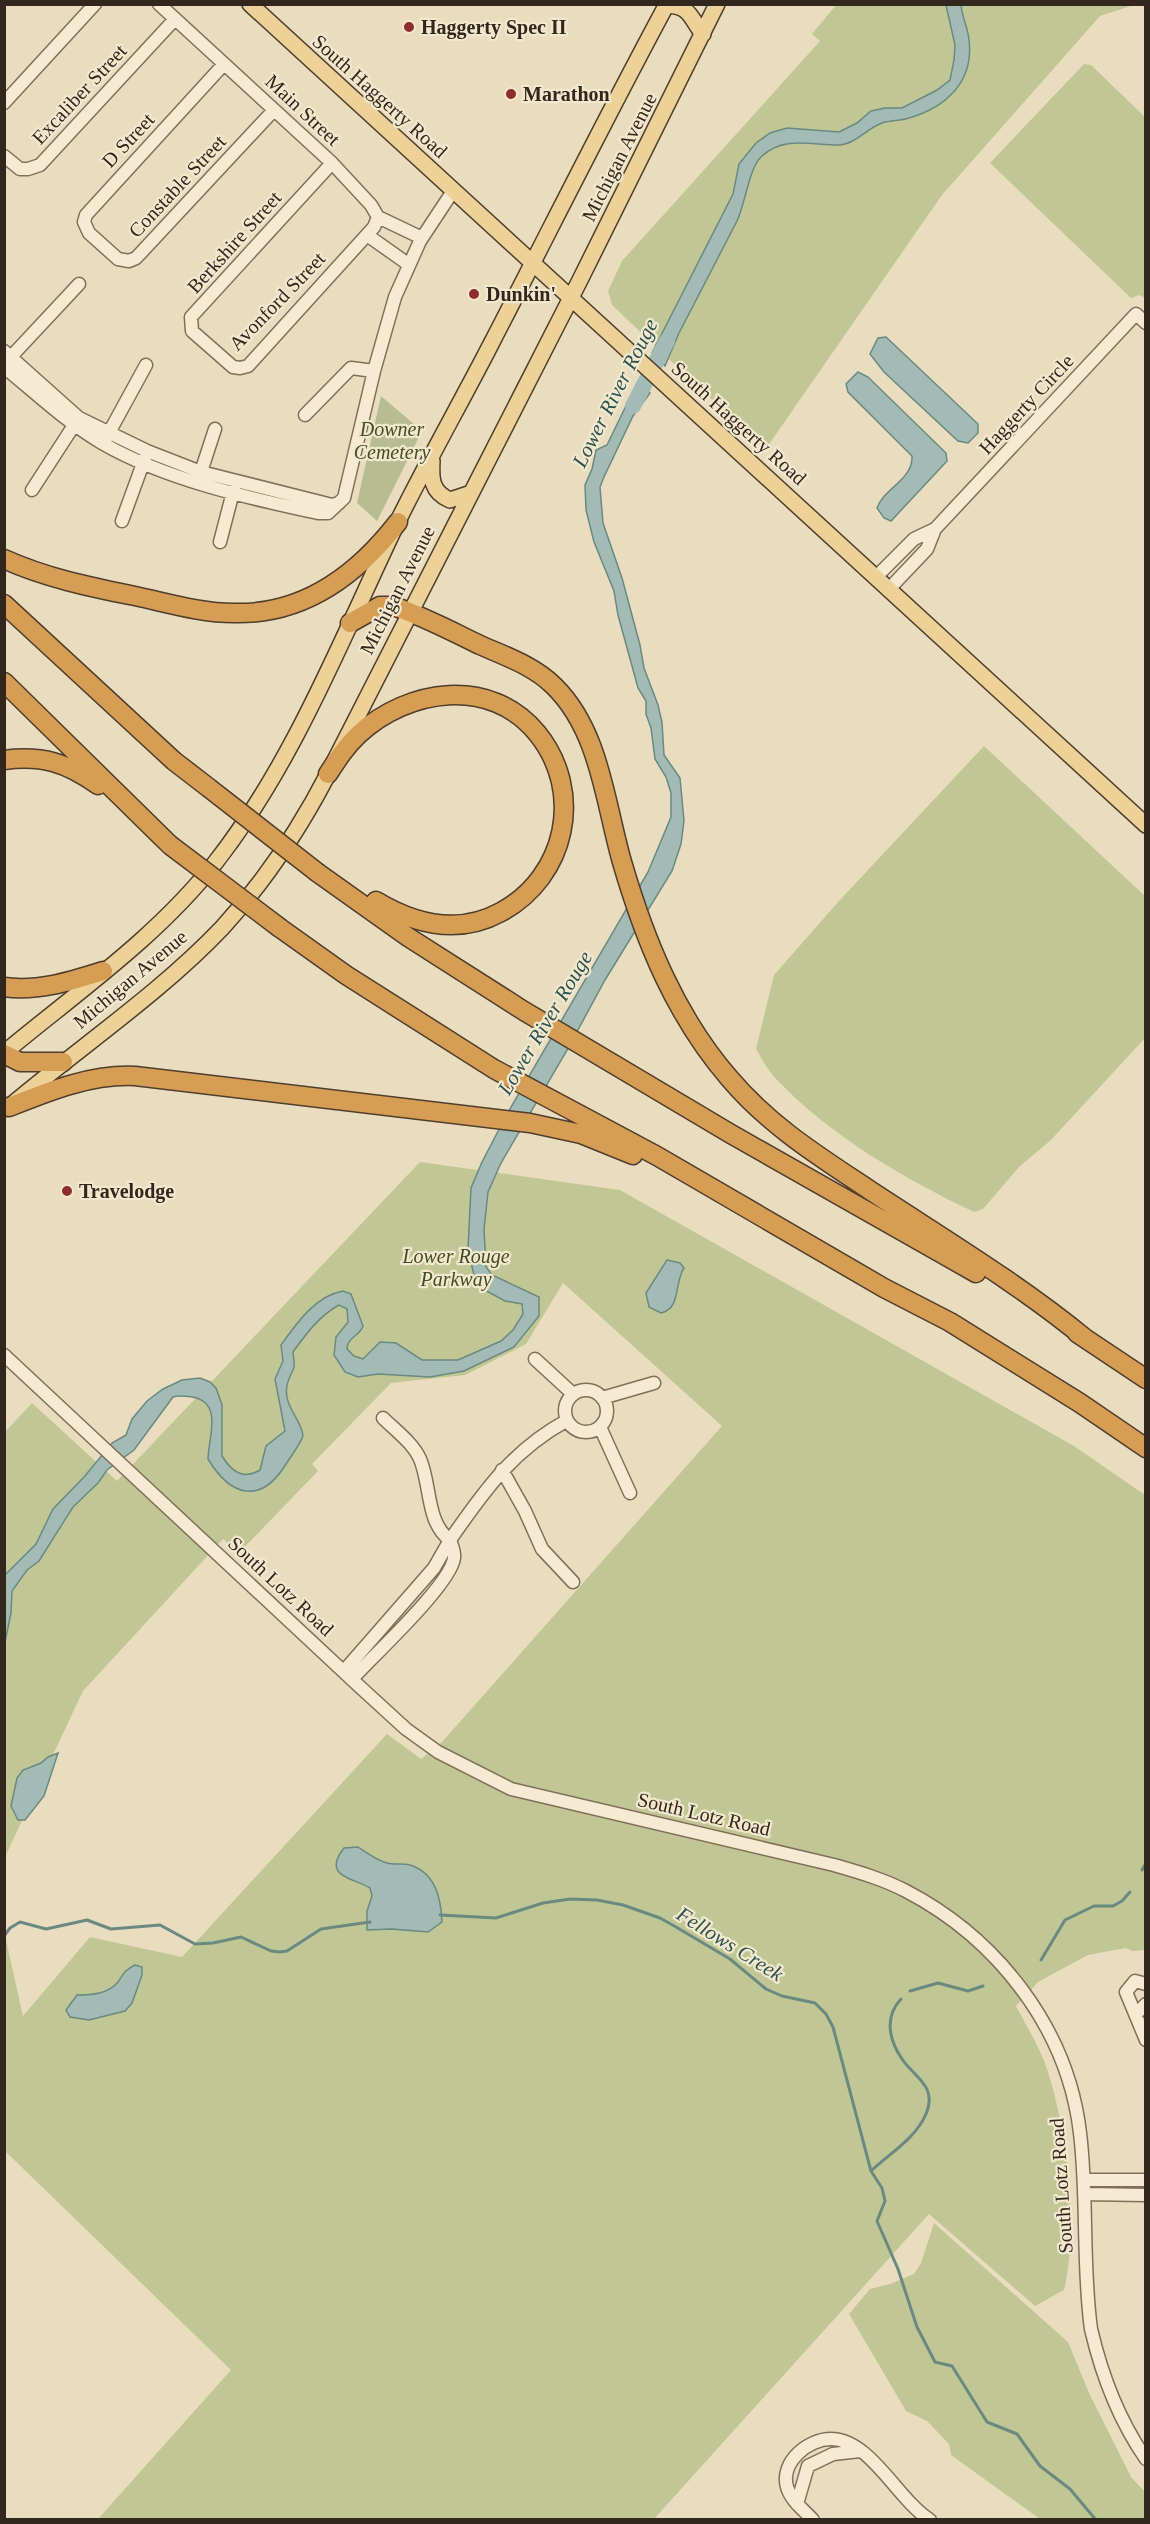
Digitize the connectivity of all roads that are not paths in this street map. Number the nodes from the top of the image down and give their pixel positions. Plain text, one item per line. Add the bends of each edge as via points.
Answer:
1 (95, 4) edge
2 (159, 4) edge
3 (250, 4) edge
4 (717, 4) edge
5 (667, 5) edge
6 (175, 19) junction
7 (703, 34) junction
8 (224, 64) junction
9 (4, 103) edge
10 (274, 110) junction
11 (4, 156) edge
12 (332, 163) junction
13 (453, 191) junction
14 (378, 217) junction
15 (367, 235) junction
16 (422, 238) junction
17 (102, 245) joint
18 (532, 263) junction
19 (408, 264) junction
20 (79, 284) dead end
21 (571, 299) junction
22 (1146, 323) edge
23 (211, 348) joint
24 (6, 359) edge
25 (146, 365) dead end
26 (374, 371) junction
27 (305, 415) dead end
28 (76, 421) junction
29 (214, 429) dead end
30 (106, 439) junction
31 (145, 457) junction
32 (432, 458) junction
33 (199, 477) junction
34 (236, 482) junction
35 (32, 490) dead end
36 (471, 493) junction
37 (232, 494) junction
38 (339, 503) junction
39 (122, 521) dead end
40 (398, 522) junction
41 (935, 529) junction
42 (220, 542) dead end
43 (4, 559) edge
44 (876, 577) junction
45 (889, 589) junction
46 (4, 604) edge
47 (409, 611) junction
48 (350, 623) junction
49 (4, 682) edge
50 (4, 760) edge
51 (328, 774) junction
52 (1146, 825) edge
53 (170, 845) junction
54 (322, 875) junction
55 (103, 971) junction
56 (4, 987) edge
57 (4, 1053) edge
58 (63, 1062) junction
59 (7, 1109) edge
60 (884, 1288) junction
61 (1086, 1339) junction
62 (4, 1355) edge
63 (535, 1359) dead end
64 (1146, 1379) edge
65 (654, 1383) dead end
66 (573, 1394) junction
67 (602, 1398) junction
68 (383, 1418) dead end
69 (566, 1421) junction
70 (600, 1427) junction
71 (1146, 1448) edge
72 (502, 1470) junction
73 (630, 1493) dead end
74 (450, 1540) junction
75 (573, 1582) dead end
76 (348, 1675) junction
77 (1146, 1983) edge
78 (1146, 2004) edge
79 (1136, 2014) junction
80 (1146, 2040) edge
81 (1084, 2180) junction
82 (1146, 2180) edge
83 (1084, 2194) junction
84 (1146, 2194) edge
85 (862, 2451) junction
86 (798, 2452) junction
87 (1146, 2459) edge
88 (808, 2466) junction
89 (797, 2504) junction
90 (813, 2520) edge
91 (930, 2520) edge

1 - 9 street
2 - 6 street, Main Street
3 - 13 main road, South Haggerty Road
4 - 7 main road, Michigan Avenue
5 - 7 main road via 678,5 688,11
5 - 18 main road, Michigan Avenue
6 - 8 street, Main Street
6 - 11 street, Excaliber Street via 40,165 20,169
7 - 21 main road, Michigan Avenue
8 - 10 street, Main Street
8 - 17 street, D Street via 86,215 86,227
10 - 12 street, Main Street
10 - 17 street, Constable Street via 136,258 121,260
12 - 14 street, Main Street
12 - 23 street, Berkshire Street via 191,317 192,331
13 - 16 street
13 - 18 main road, South Haggerty Road
14 - 15 street, Avonford Street
14 - 16 street, Main Street
15 - 19 street
15 - 23 street, Avonford Street via 248,366 233,367
16 - 19 street
18 - 21 main road, South Haggerty Road
18 - 32 main road, Michigan Avenue
19 - 26 street
20 - 24 street
21 - 36 main road, Michigan Avenue
21 - 44 main road, South Haggerty Road
22 - 41 street, Haggerty Circle via 1136,314
24 - 28 street
25 - 30 street
26 - 27 street via 351,368
26 - 38 street via 344,498
28 - 30 street
28 - 35 street
29 - 33 street
30 - 31 street
31 - 33 street
31 - 39 street
32 - 36 main road via 431,481 438,493 450,500
32 - 40 main road, Michigan Avenue
33 - 34 street
33 - 37 street
34 - 37 street
34 - 38 street
36 - 47 main road, Michigan Avenue
37 - 38 street via 318,513 328,513
37 - 42 street
40 - 43 highway via 363,562 342,579 301,602 257,612 217,612 82,585
40 - 48 main road, Michigan Avenue
41 - 44 street, Haggerty Circle via 914,539
41 - 45 street, Haggerty Circle via 927,549
44 - 45 main road, South Haggerty Road
45 - 52 main road, South Haggerty Road
46 - 54 highway, bridge via 174,761
47 - 48 highway via 380,606
47 - 51 main road, Michigan Avenue
47 - 61 highway via 531,669 553,684 577,716 591,746 647,940 700,1042 731,1081 788,1136 1042,1303
48 - 55 main road, Michigan Avenue via 300,727 245,823 180,903
49 - 53 highway
50 - 53 highway via 38,759 71,767
51 - 54 highway via 358,735 394,709 428,696 478,698 509,711 537,733 556,766 564,817 549,868 528,894 498,914 465,926 427,924 410,918
51 - 58 main road, Michigan Avenue via 283,852 221,928 151,992
53 - 60 highway, bridge via 346,975 494,1069
54 - 61 highway via 408,937 524,1011
55 - 56 highway via 66,983 21,989
55 - 57 main road, Michigan Avenue
57 - 58 highway via 20,1062
58 - 59 main road, Michigan Avenue
59 - 60 highway via 77,1082 126,1075 530,1123 573,1132 625,1151 826,1261
60 - 71 highway via 950,1322
61 - 64 highway
62 - 76 street, South Lotz Road
63 - 66 street
65 - 67 street
66 - 67 street via 592,1391
66 - 69 street via 565,1406
67 - 70 street via 607,1416
68 - 74 street via 419,1456 435,1519 442,1535
69 - 70 street via 581,1433
69 - 72 street via 542,1434
70 - 73 street
72 - 74 street
72 - 75 street via 542,1549
74 - 76 street via 454,1561 438,1587
76 - 81 street, South Lotz Road via 422,1741 511,1789 834,1865 905,1890 940,1911 994,1956 1022,1989 1046,2027 1063,2066 1076,2112
77 - 79 street via 1135,1981 1126,1992
78 - 79 street
79 - 80 street
81 - 82 street
81 - 83 street, South Lotz Road
83 - 84 street
83 - 87 street, South Lotz Road via 1089,2313 1098,2358 1122,2420
85 - 86 street via 839,2439 830,2439
85 - 88 street via 833,2454
85 - 91 street
86 - 88 street
86 - 89 street via 786,2477 786,2486
88 - 89 street
89 - 90 street

